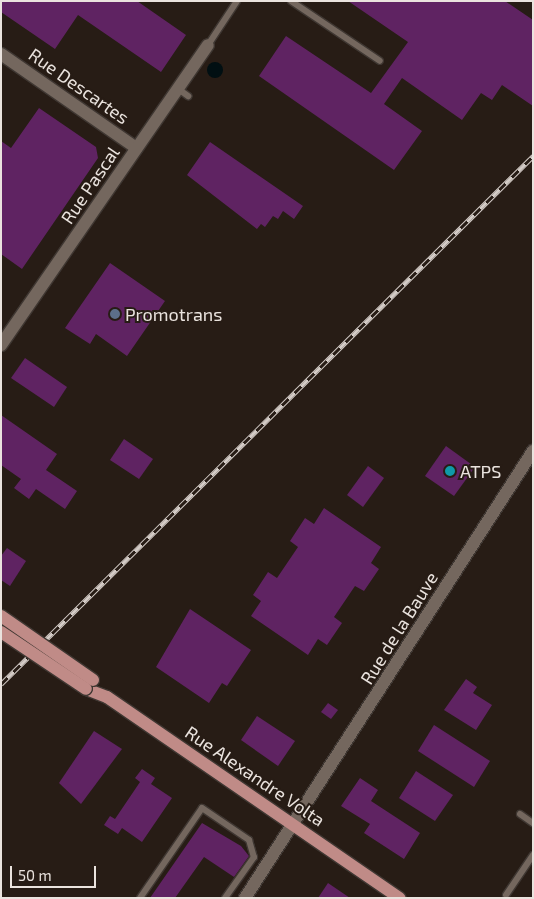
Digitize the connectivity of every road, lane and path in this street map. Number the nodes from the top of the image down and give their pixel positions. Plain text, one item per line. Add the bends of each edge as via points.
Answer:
1 (237, 1) edge
2 (291, 1) edge
3 (208, 45) joint
4 (1, 54) edge
5 (380, 61) dead end
6 (177, 88) junction
7 (188, 96) dead end
8 (136, 148) junction
9 (1, 344) edge
10 (533, 451) edge
11 (1, 616) edge
12 (1, 632) edge
13 (90, 685) junction
14 (520, 814) dead end
15 (533, 823) edge
16 (296, 825) junction
17 (533, 855) edge
18 (506, 895) dead end
19 (140, 898) edge
20 (225, 898) edge
21 (245, 898) edge
22 (400, 898) edge

1 - 3 lane
2 - 5 lane
3 - 6 street, Rue Pascal
4 - 8 street, Rue Descartes
6 - 7 lane
6 - 8 street, Rue Pascal
8 - 9 street, Rue Pascal
10 - 16 street, Rue de la Bauve
11 - 13 main road, bridge
12 - 13 main road, bridge
13 - 16 main road, Rue Alexandre Volta
14 - 15 lane
16 - 21 street, Rue de la Bauve
16 - 22 main road, Rue Alexandre Volta
17 - 18 lane
19 - 20 lane via 202,808 249,840 254,857

